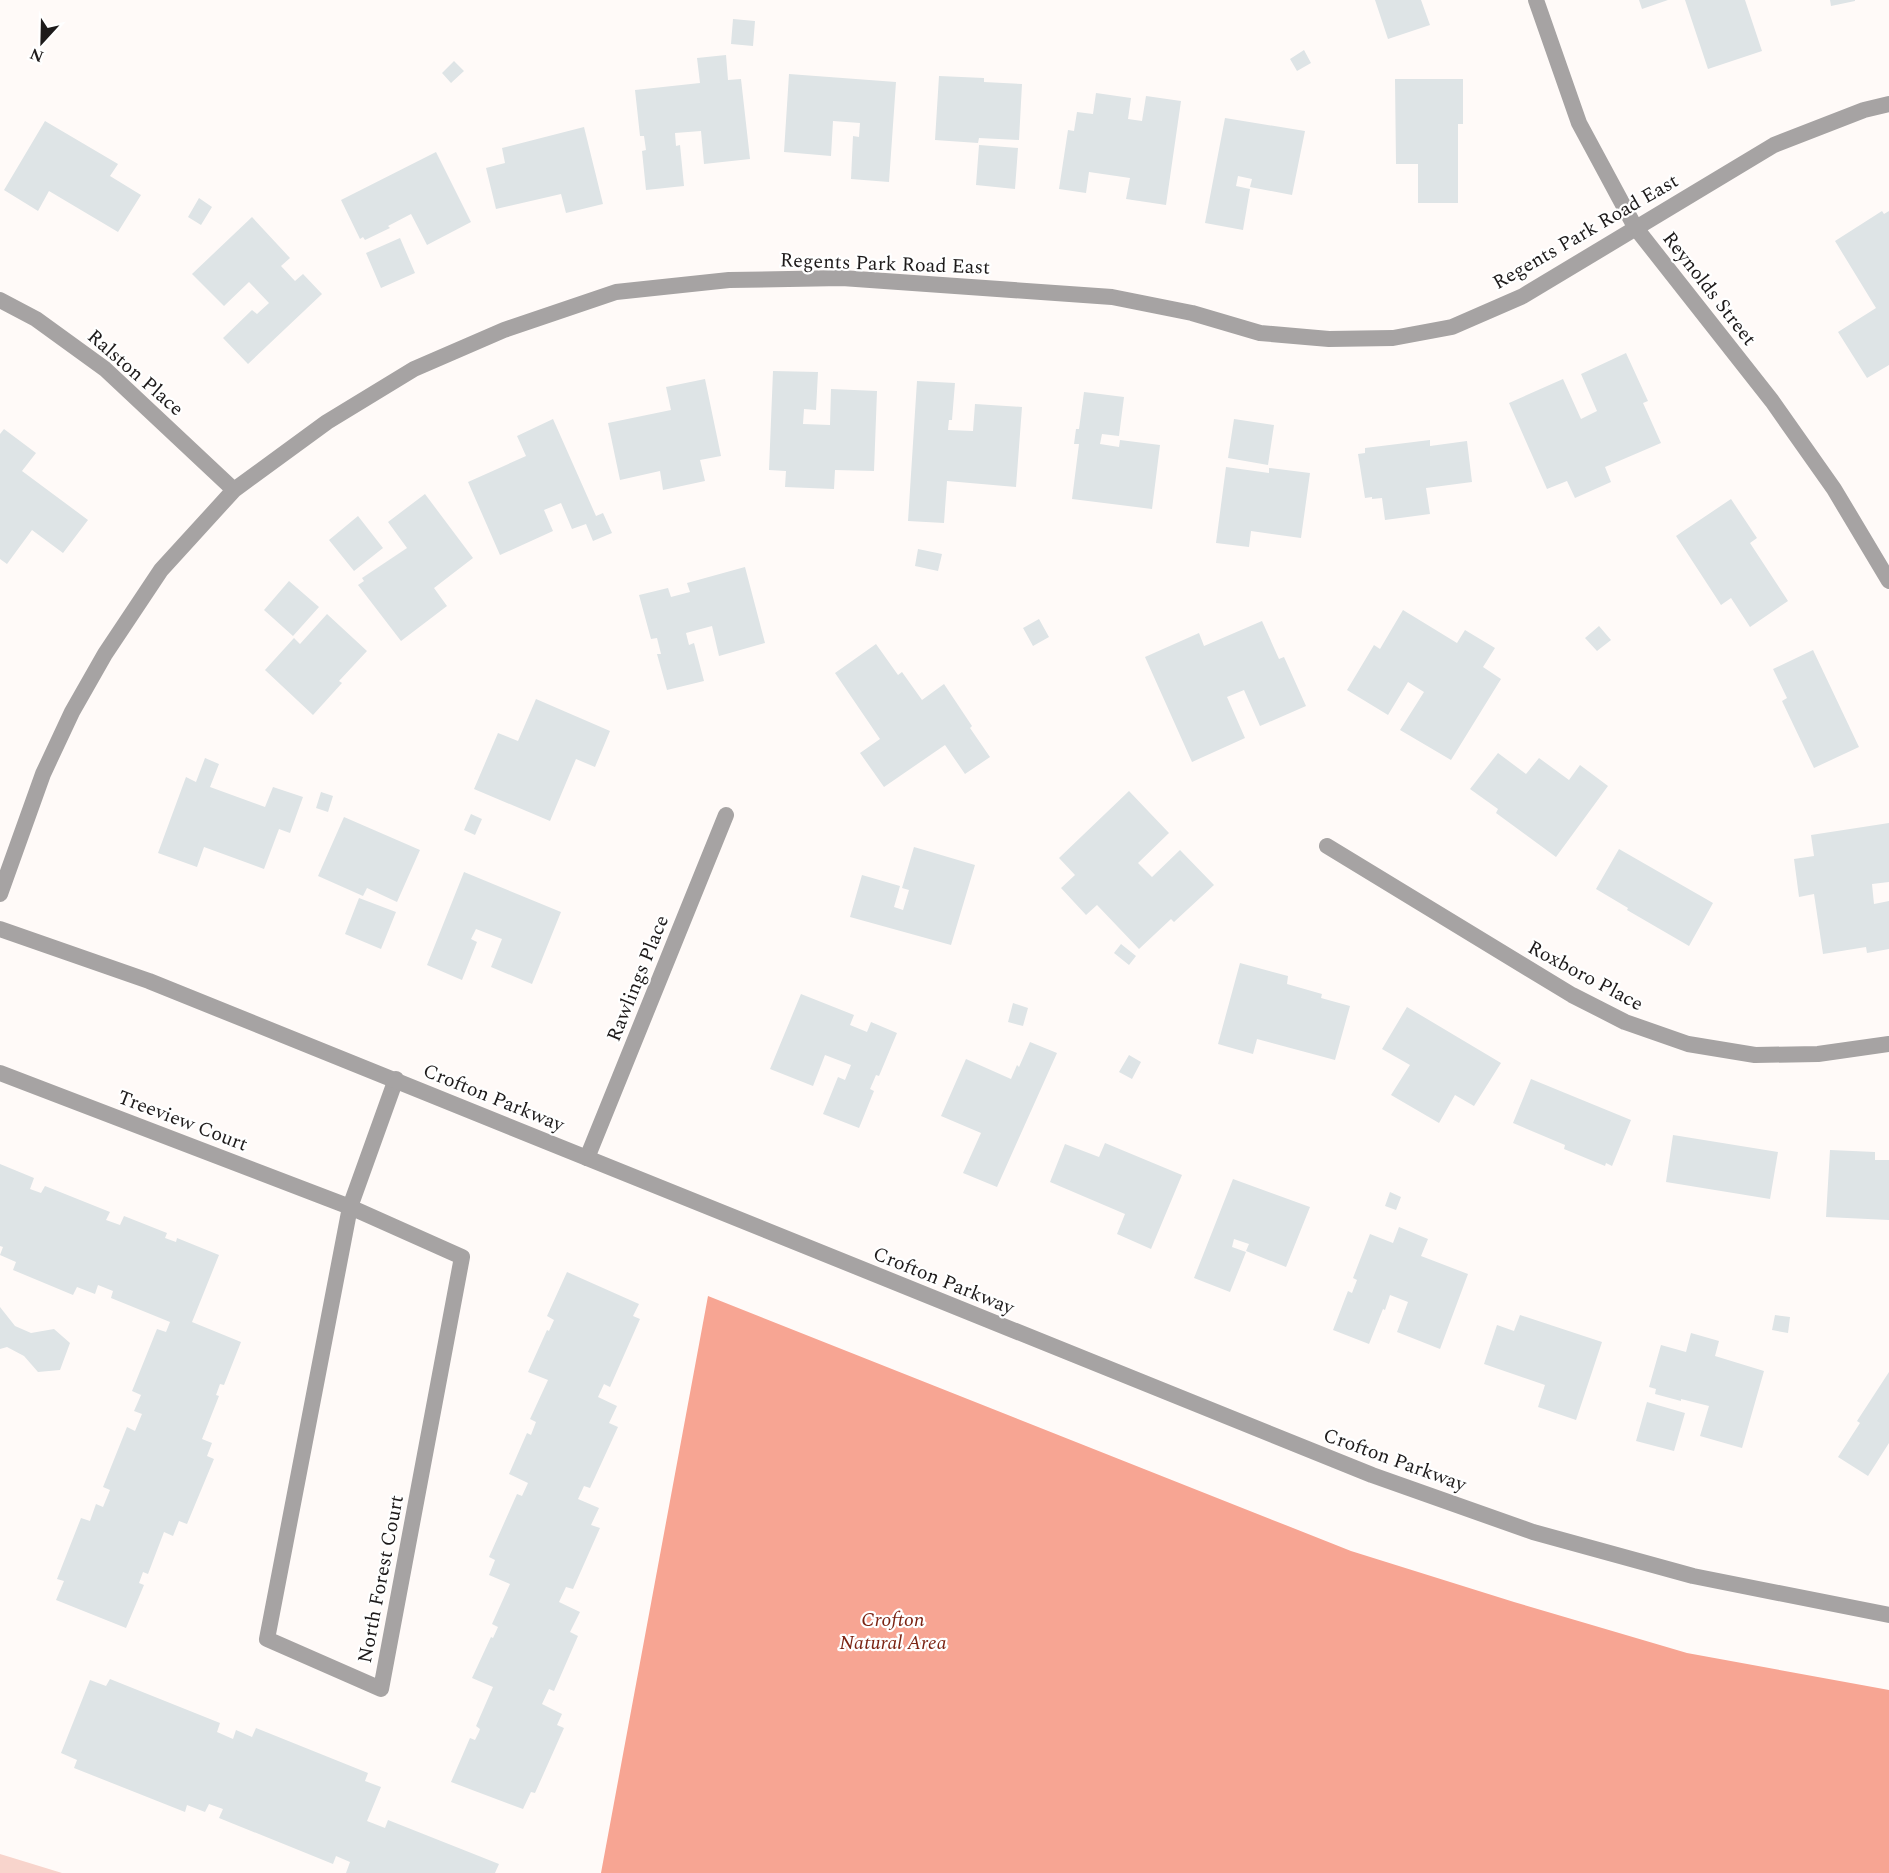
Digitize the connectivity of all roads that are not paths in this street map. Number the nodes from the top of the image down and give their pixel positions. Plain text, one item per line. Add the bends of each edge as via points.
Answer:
1 (1536, 0) edge
2 (1889, 104) edge
3 (1635, 227) junction
4 (0, 300) edge
5 (234, 490) junction
6 (1889, 580) edge
7 (726, 814) dead end
8 (1328, 846) dead end
9 (0, 894) edge
10 (0, 929) edge
11 (1889, 1044) edge
12 (0, 1073) edge
13 (396, 1080) junction
14 (587, 1158) junction
15 (350, 1207) junction
16 (1889, 1615) edge

1 - 3 street, Reynolds Street via 1579,123
2 - 3 street, Regents Park Road East via 1774,145
3 - 5 street, Regents Park Road East via 1523,296 1452,327 1393,338 1329,339 1260,333 1192,313 1112,297 842,278 729,280 616,292 504,330 414,369 327,422
3 - 6 street, Reynolds Street via 1772,401 1834,489
4 - 5 street, Ralston Place via 36,319 105,369
5 - 9 street, Regents Park Road East via 161,570 105,654 43,774
7 - 14 street, Rawlings Place
8 - 11 street, Roxboro Place via 1572,995 1625,1022 1688,1044 1755,1055 1818,1054
10 - 13 street, Crofton Parkway via 148,981
12 - 15 street, Treeview Court
13 - 14 street, Crofton Parkway
13 - 15 street, North Forest Court
14 - 16 street, Crofton Parkway via 1372,1475 1522,1528 1693,1576
15 - 15 street, North Forest Court via 267,1638 381,1689 462,1257

